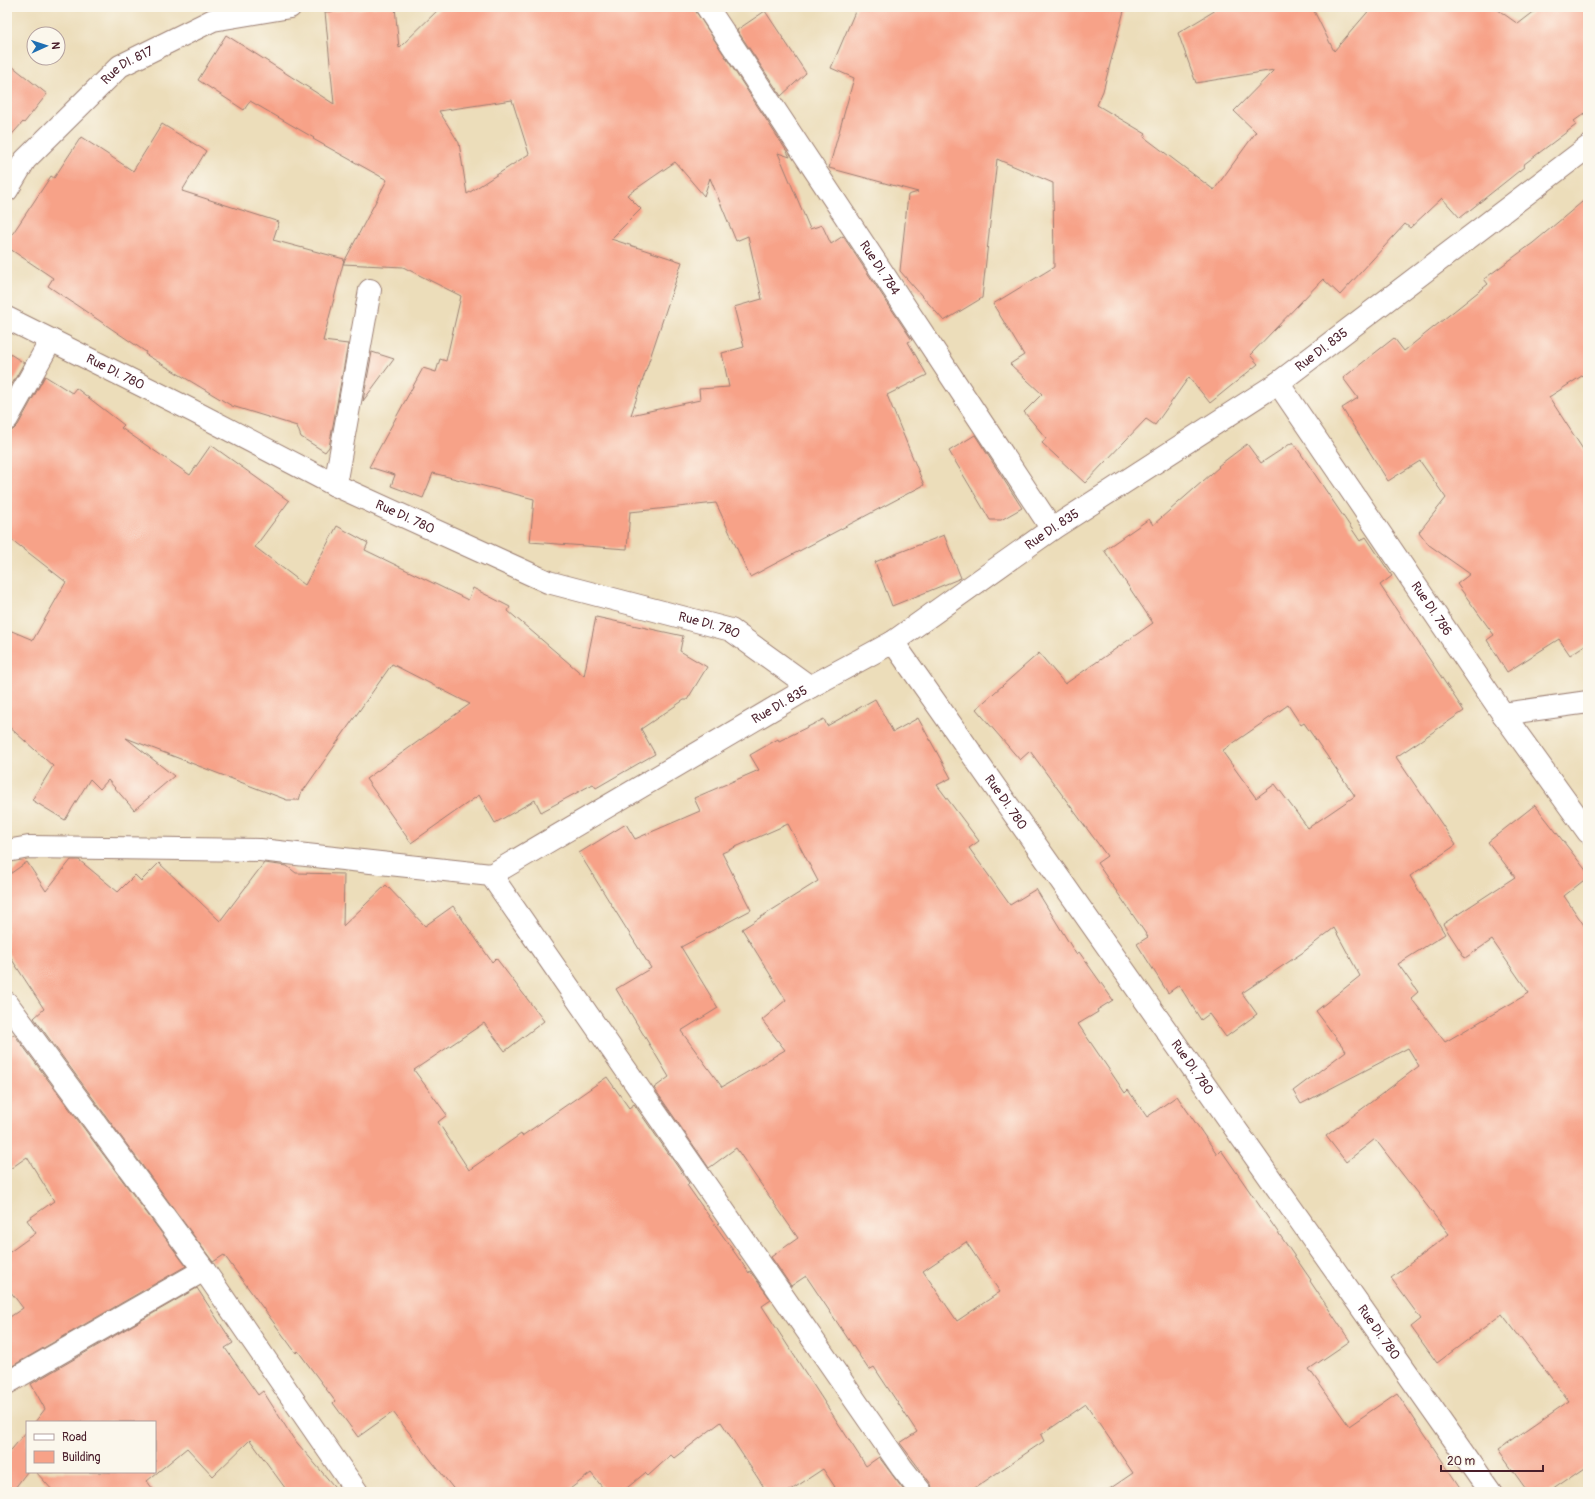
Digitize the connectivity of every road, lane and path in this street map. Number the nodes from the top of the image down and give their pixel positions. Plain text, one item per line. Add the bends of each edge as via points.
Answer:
1 (290, 7) edge
2 (707, 7) edge
3 (1588, 147) edge
4 (7, 190) edge
5 (370, 290) dead end
6 (7, 318) edge
7 (51, 340) junction
8 (1278, 383) junction
9 (7, 419) edge
10 (334, 485) junction
11 (1052, 529) junction
12 (893, 642) junction
13 (810, 687) junction
14 (1588, 702) edge
15 (1503, 714) junction
16 (1588, 832) edge
17 (7, 851) edge
18 (491, 875) junction
19 (7, 1003) edge
20 (204, 1270) junction
21 (7, 1383) edge
22 (357, 1492) edge
23 (920, 1492) edge
24 (1491, 1492) edge

1 - 4 street, Rue DI. 817 via 213,20 120,66 25,160
2 - 11 street, Rue DI. 784
3 - 8 street, Rue DI. 835
5 - 10 street
6 - 7 street, Rue DI. 780
7 - 9 street
7 - 10 street, Rue DI. 780
8 - 11 street, Rue DI. 835
8 - 15 street, Rue DI. 786
10 - 13 street, Rue DI. 780 via 548,582 731,630
11 - 12 street, Rue DI. 835
12 - 13 street, Rue DI. 835
12 - 24 street, Rue DI. 780
13 - 18 street, Rue DI. 835
14 - 15 street
15 - 16 street, Rue DI. 786
17 - 18 street via 29,847 260,850
18 - 23 street
19 - 20 street
20 - 21 street
20 - 22 street

